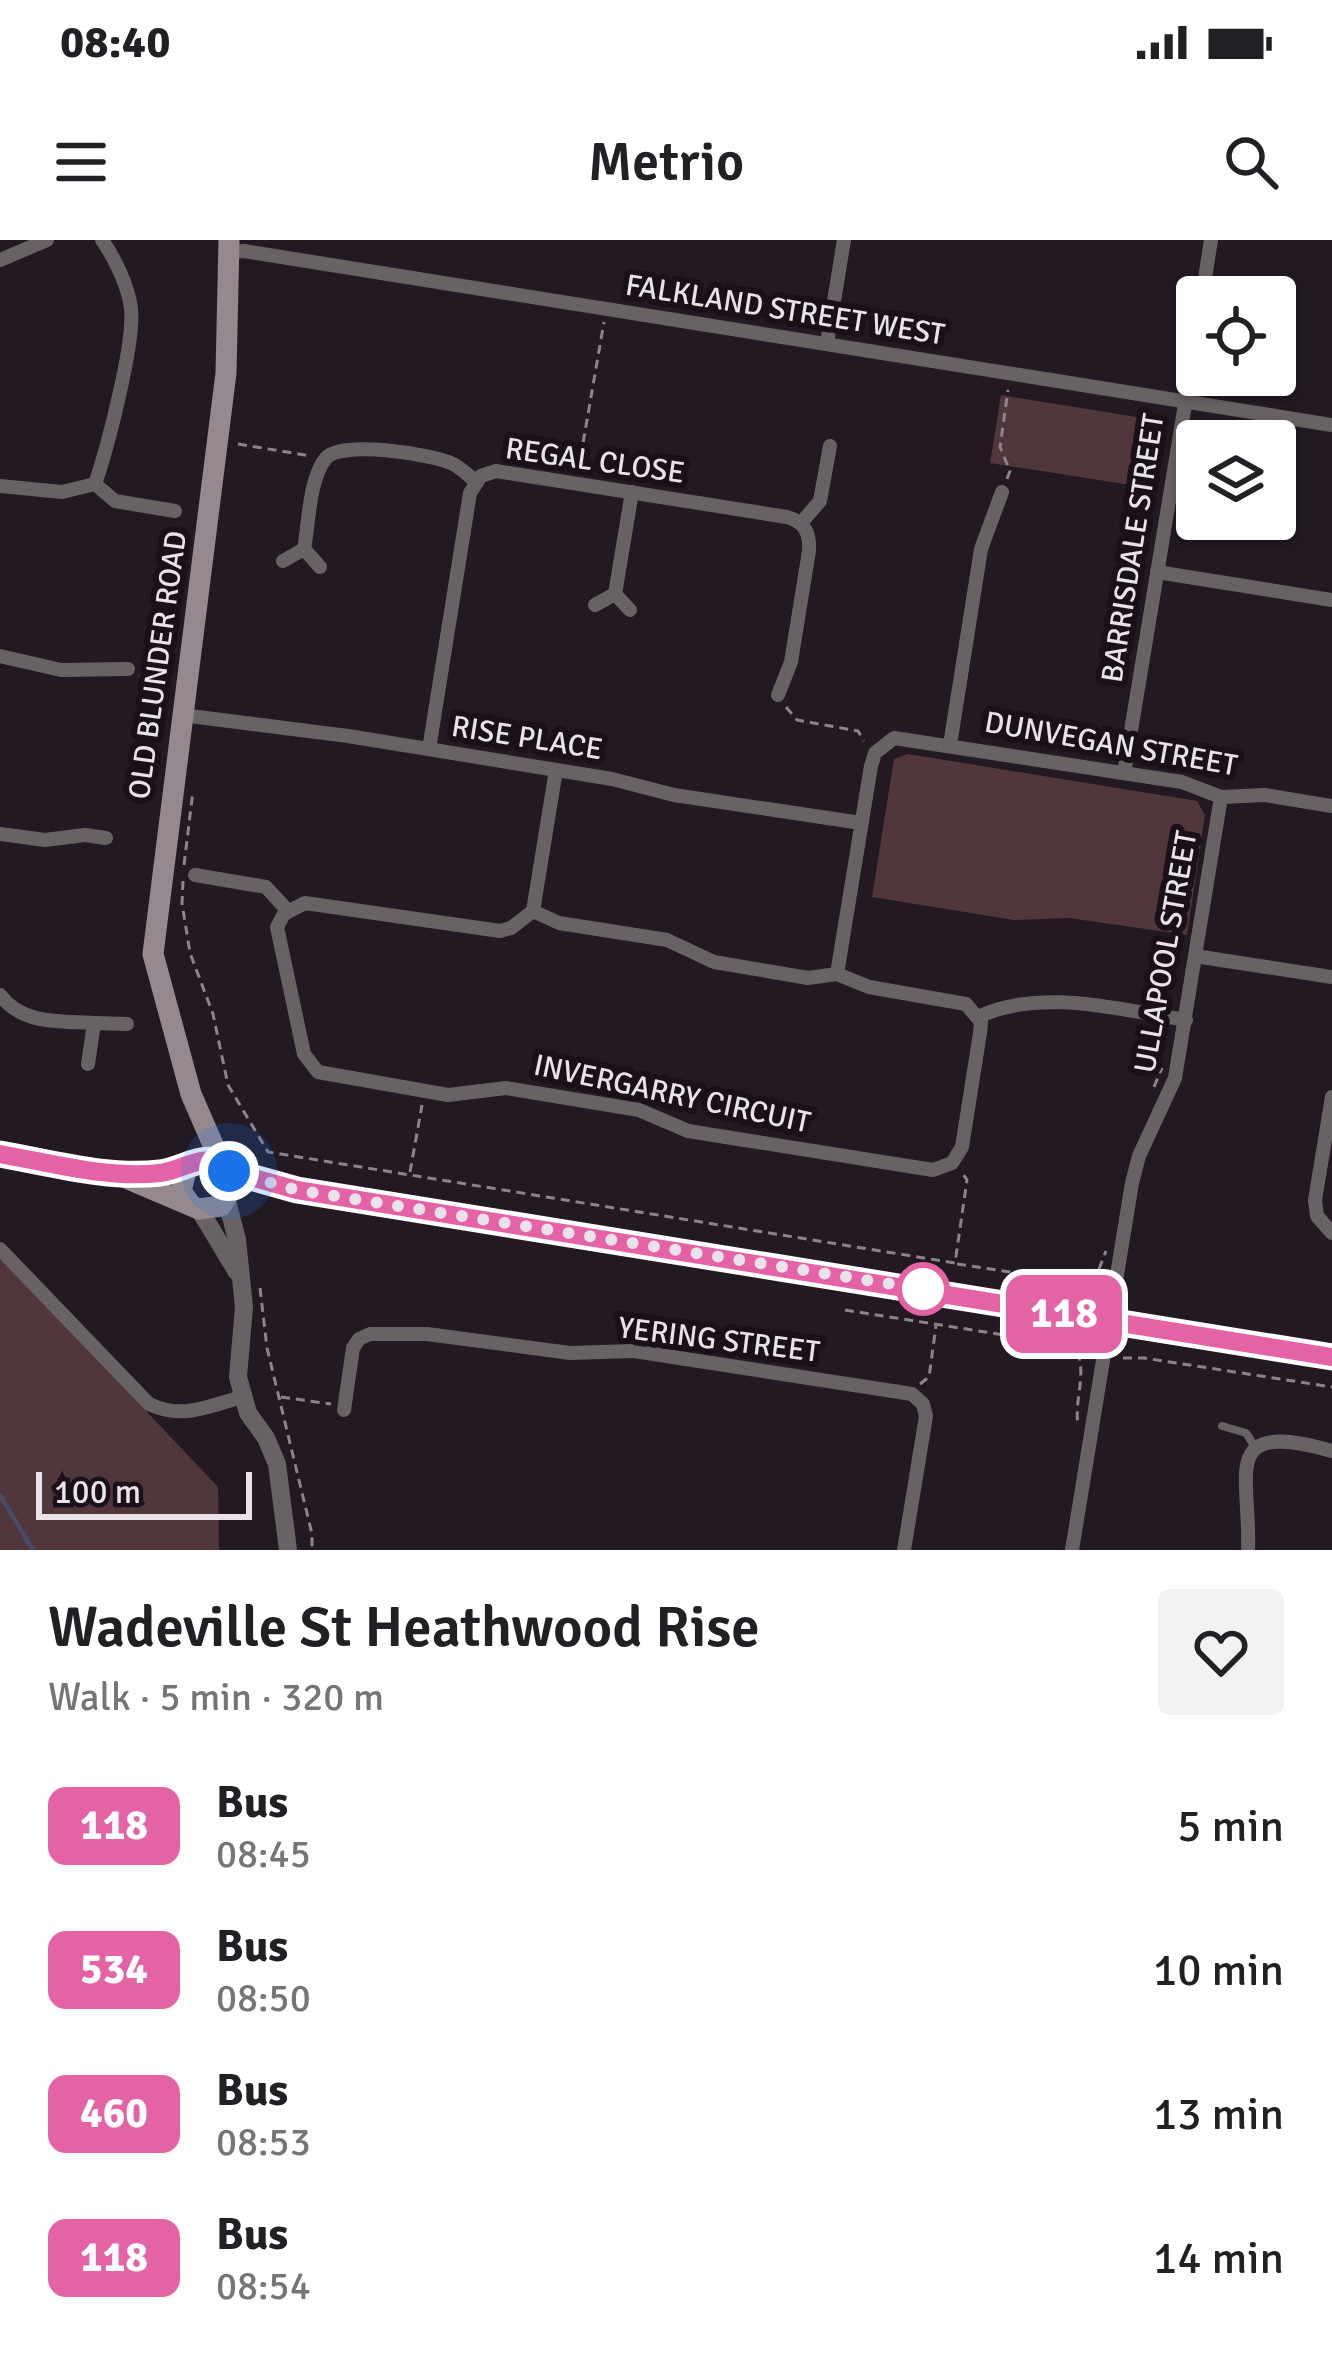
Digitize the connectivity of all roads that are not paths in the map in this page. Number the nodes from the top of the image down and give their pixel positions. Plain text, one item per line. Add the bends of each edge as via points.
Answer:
1 (47, 240) edge
2 (102, 240) edge
3 (844, 240) edge
4 (1211, 240) edge
5 (229, 246) edge
6 (0, 260) edge
7 (1205, 276) edge
8 (827, 344) junction
9 (1186, 396) edge
10 (1183, 402) junction
11 (1332, 425) edge
12 (830, 446) dead end
13 (475, 481) junction
14 (94, 484) junction
15 (0, 486) edge
16 (632, 492) junction
17 (1002, 492) road end
18 (175, 511) dead end
19 (801, 523) junction
20 (304, 549) junction
21 (284, 561) dead end
22 (320, 567) dead end
23 (1157, 572) junction
24 (615, 594) junction
25 (1332, 600) edge
26 (595, 604) dead end
27 (630, 610) dead end
28 (0, 656) edge
29 (128, 669) road end
30 (778, 695) road end
31 (182, 715) junction
32 (950, 745) junction
33 (429, 749) junction
34 (556, 770) junction
35 (1124, 773) junction
36 (1221, 797) junction
37 (1332, 806) edge
38 (861, 823) junction
39 (0, 834) edge
40 (106, 838) dead end
41 (195, 874) dead end
42 (288, 911) junction
43 (532, 911) junction
44 (1196, 956) junction
45 (837, 974) junction
46 (1332, 976) edge
47 (0, 995) edge
48 (978, 1017) junction
49 (1186, 1020) junction
50 (94, 1023) junction
51 (128, 1024) dead end
52 (88, 1064) dead end
53 (190, 1094) junction
54 (1332, 1096) edge
55 (0, 1154) edge
56 (190, 1165) junction
57 (225, 1167) junction
58 (119, 1175) junction
59 (297, 1190) junction
60 (228, 1199) junction
61 (195, 1207) junction
62 (1332, 1233) edge
63 (0, 1249) edge
64 (239, 1276) junction
65 (1110, 1323) junction
66 (1332, 1357) edge
67 (242, 1396) junction
68 (344, 1410) dead end
69 (1222, 1426) dead end
70 (1256, 1447) junction
71 (1332, 1451) edge
72 (287, 1550) edge
73 (904, 1550) edge
74 (1072, 1550) edge
75 (1248, 1550) edge

1 - 6 street
2 - 14 street via 132,316
3 - 8 street
4 - 7 street
5 - 8 street, FALKLAND STREET WEST
5 - 31 main road, OLD BLUNDER ROAD via 226,373
8 - 10 street, FALKLAND STREET WEST
9 - 10 street, BARRISDALE STREET
10 - 11 street, FALKLAND STREET WEST
10 - 23 street, BARRISDALE STREET
12 - 19 street via 820,501
13 - 16 street, REGAL CLOSE via 496,471
13 - 20 street via 450,462 335,450 323,462
13 - 33 street, REGAL CLOSE
14 - 15 street via 62,492
14 - 18 street via 115,501
16 - 19 street, REGAL CLOSE
16 - 24 street
17 - 32 street via 981,549
19 - 30 street via 809,551
20 - 21 street
20 - 22 street
23 - 25 street
23 - 35 street, BARRISDALE STREET
24 - 26 street
24 - 27 street
28 - 29 street via 61,670
31 - 33 street, RISE PLACE
31 - 53 main road, OLD BLUNDER ROAD via 153,953
32 - 35 street, DUNVEGAN STREET
32 - 38 street, DUNVEGAN STREET via 909,738 882,745
33 - 34 street, RISE PLACE
34 - 38 street, RISE PLACE
34 - 43 street
35 - 36 street, DUNVEGAN STREET
36 - 37 street, DUNVEGAN STREET
36 - 44 street, ULLAPOOL STREET
38 - 45 street
39 - 40 street
41 - 42 street via 266,887
42 - 43 street via 318,903 500,931
42 - 48 street, INVERGARRY CIRCUIT via 278,940 308,1064 326,1075 448,1095 506,1088 639,1110 688,1130 933,1169 956,1160 962,1148
43 - 45 street via 559,923 667,940 714,962 808,978
44 - 46 street
44 - 49 street, ULLAPOOL STREET
45 - 48 street via 966,1004
47 - 50 street via 41,1020
48 - 49 street via 1056,1001
49 - 65 street, ULLAPOOL STREET via 1175,1078 1132,1183
50 - 51 street
50 - 52 street
53 - 56 main road, OLD BLUNDER ROAD
53 - 57 main road, OLD BLUNDER ROAD
54 - 62 street via 1315,1200
55 - 58 main road
56 - 57 main road via 207,1158
56 - 58 main road
56 - 61 main road via 181,1183
57 - 59 main road
57 - 60 main road
58 - 61 main road
59 - 60 main road
59 - 65 main road
60 - 61 main road via 214,1209
60 - 64 street
61 - 64 street
63 - 67 street via 149,1404 187,1413
64 - 67 street
65 - 66 main road
65 - 74 street, ULLAPOOL STREET
67 - 72 street via 277,1464
68 - 73 street, YERING STREET via 353,1348 370,1334 570,1353 634,1351 917,1397 926,1416
69 - 70 lane via 1246,1433
70 - 71 street via 1275,1440
70 - 75 street via 1244,1482

